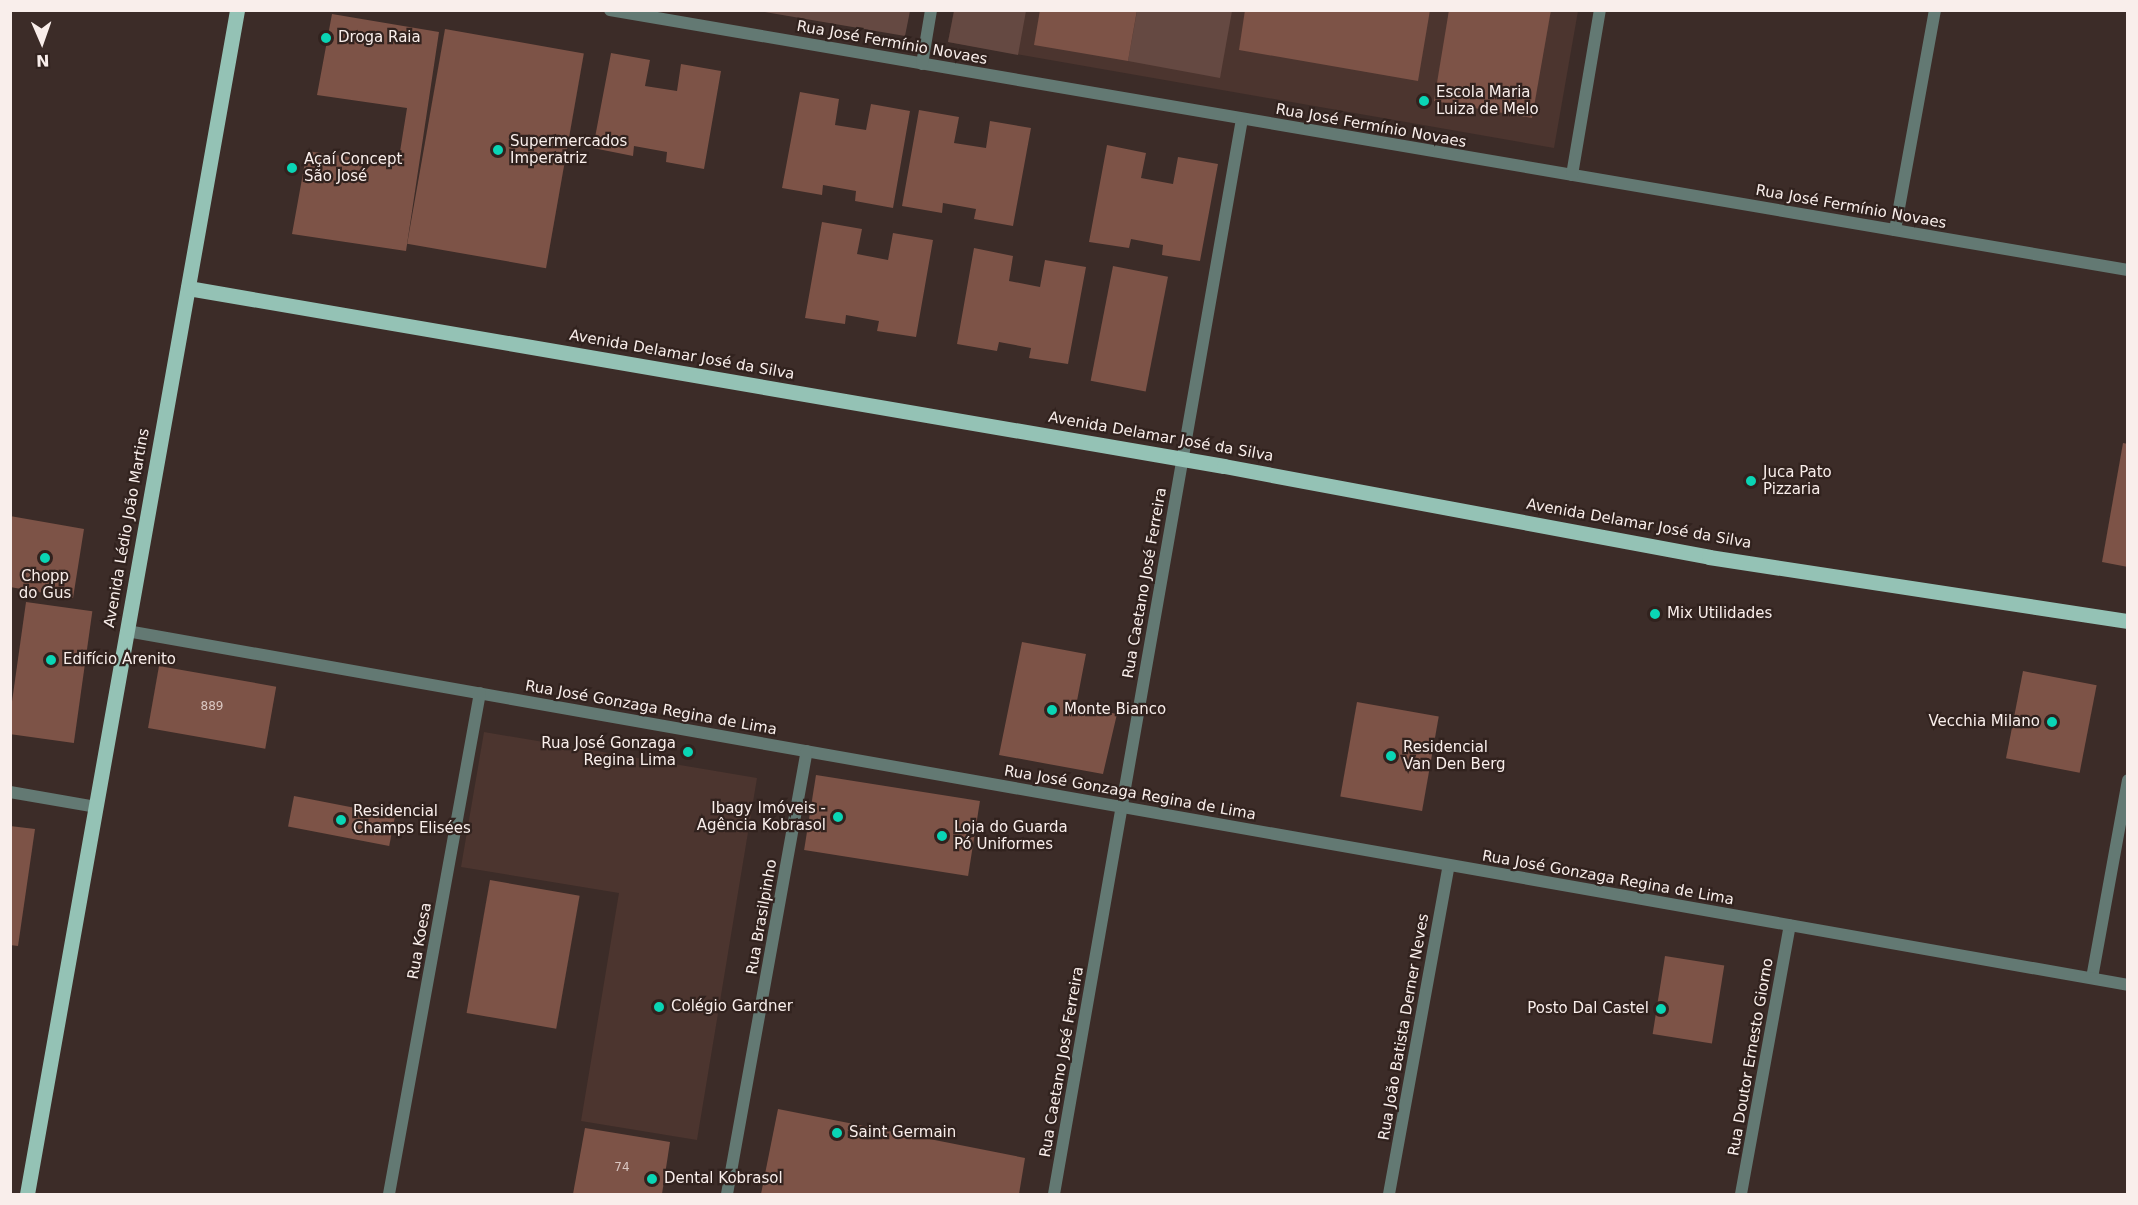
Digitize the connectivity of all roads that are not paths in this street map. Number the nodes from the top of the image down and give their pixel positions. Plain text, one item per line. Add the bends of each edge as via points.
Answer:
1 (237, 10) edge
2 (610, 10) edge
3 (931, 10) edge
4 (1600, 10) edge
5 (1935, 10) edge
6 (922, 64) junction
7 (1242, 119) junction
8 (1572, 175) junction
9 (1895, 230) junction
10 (2127, 270) edge
11 (188, 288) junction
12 (1182, 459) junction
13 (2127, 621) edge
14 (127, 631) junction
15 (480, 693) junction
16 (807, 751) junction
17 (2127, 780) edge
18 (10, 792) edge
19 (96, 807) junction
20 (1121, 807) junction
21 (1449, 865) junction
22 (1790, 925) junction
23 (2092, 978) junction
24 (2127, 985) edge
25 (27, 1194) edge
26 (389, 1194) edge
27 (727, 1194) edge
28 (1054, 1194) edge
29 (1389, 1194) edge
30 (1741, 1194) edge

1 - 11 main road, Avenida Lédio João Martins
2 - 6 street, Rua José Fermínio Novaes
3 - 6 street
4 - 8 street
5 - 9 street
6 - 7 street, Rua José Fermínio Novaes
7 - 8 street, Rua José Fermínio Novaes
7 - 12 street, Rua Caetano José Ferreira
8 - 9 street, Rua José Fermínio Novaes
9 - 10 street, Rua José Fermínio Novaes
11 - 12 main road, Avenida Delamar José da Silva
11 - 14 main road, Avenida Lédio João Martins
12 - 13 main road, Avenida Delamar José da Silva via 1709,556
12 - 20 street, Rua Caetano José Ferreira
14 - 15 street, Rua José Gonzaga Regina de Lima
14 - 19 main road, Avenida Lédio João Martins
15 - 16 street, Rua José Gonzaga Regina de Lima
15 - 26 street, Rua Koesa
16 - 20 street, Rua José Gonzaga Regina de Lima
16 - 27 street, Rua Brasilpinho
17 - 23 street
18 - 19 street
19 - 25 main road, Avenida Lédio João Martins
20 - 21 street, Rua José Gonzaga Regina de Lima
20 - 28 street, Rua Caetano José Ferreira
21 - 22 street, Rua José Gonzaga Regina de Lima
21 - 29 street, Rua João Batista Derner Neves
22 - 23 street, Rua José Gonzaga Regina de Lima
22 - 30 street, Rua Doutor Ernesto Giorno
23 - 24 street, Rua José Gonzaga Regina de Lima

